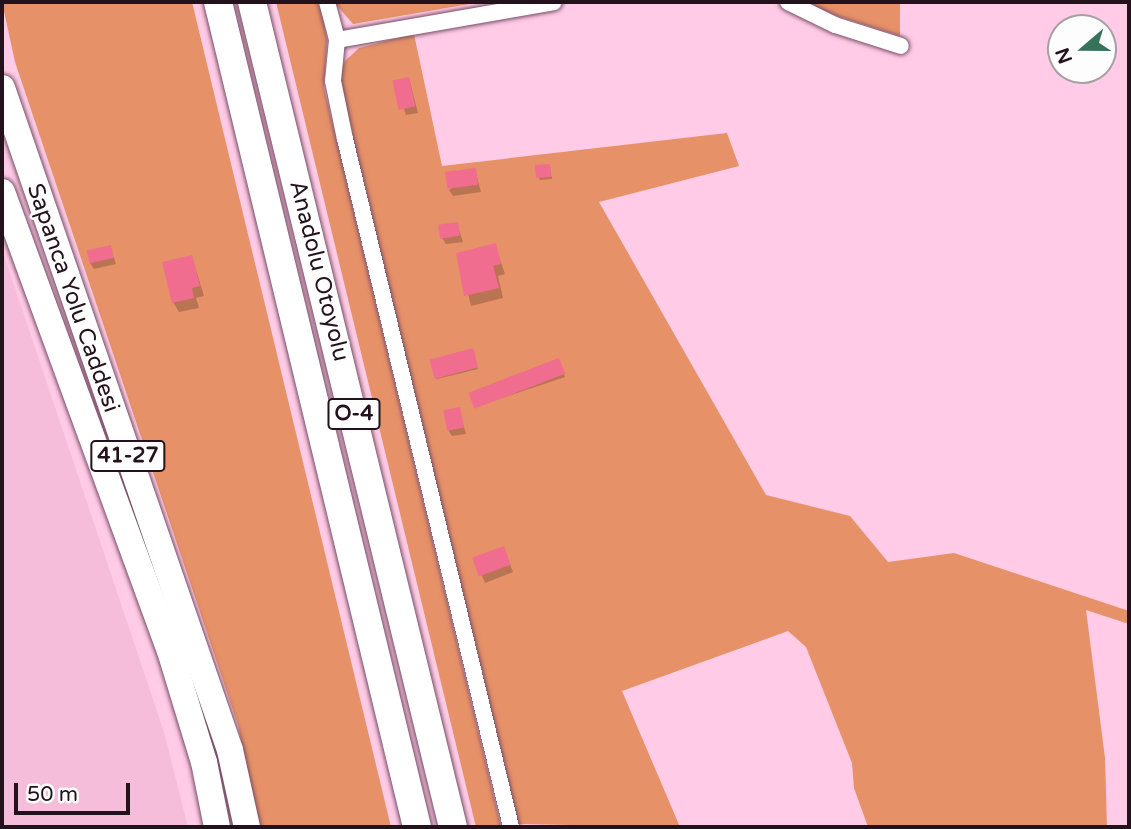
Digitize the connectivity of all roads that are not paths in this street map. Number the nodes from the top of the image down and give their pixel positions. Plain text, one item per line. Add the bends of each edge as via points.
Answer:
1 (218, 2) edge
2 (252, 2) edge
3 (327, 2) edge
4 (554, 2) edge
5 (788, 2) edge
6 (337, 40) junction
7 (901, 46) dead end
8 (2, 88) edge
9 (2, 192) edge
10 (217, 827) edge
11 (247, 827) edge
12 (417, 827) edge
13 (453, 827) edge
14 (511, 827) edge

1 - 12 highway, Anadolu Otoyolu / O-4
2 - 13 highway, Anadolu Otoyolu / O-4
3 - 6 street
4 - 6 street
5 - 7 street via 835,25
6 - 14 street via 333,81 345,139
8 - 11 highway, Sapanca Yolu Caddesi / 41-27 via 226,738
9 - 10 highway, Sapanca Yolu Caddesi via 170,651 204,762

